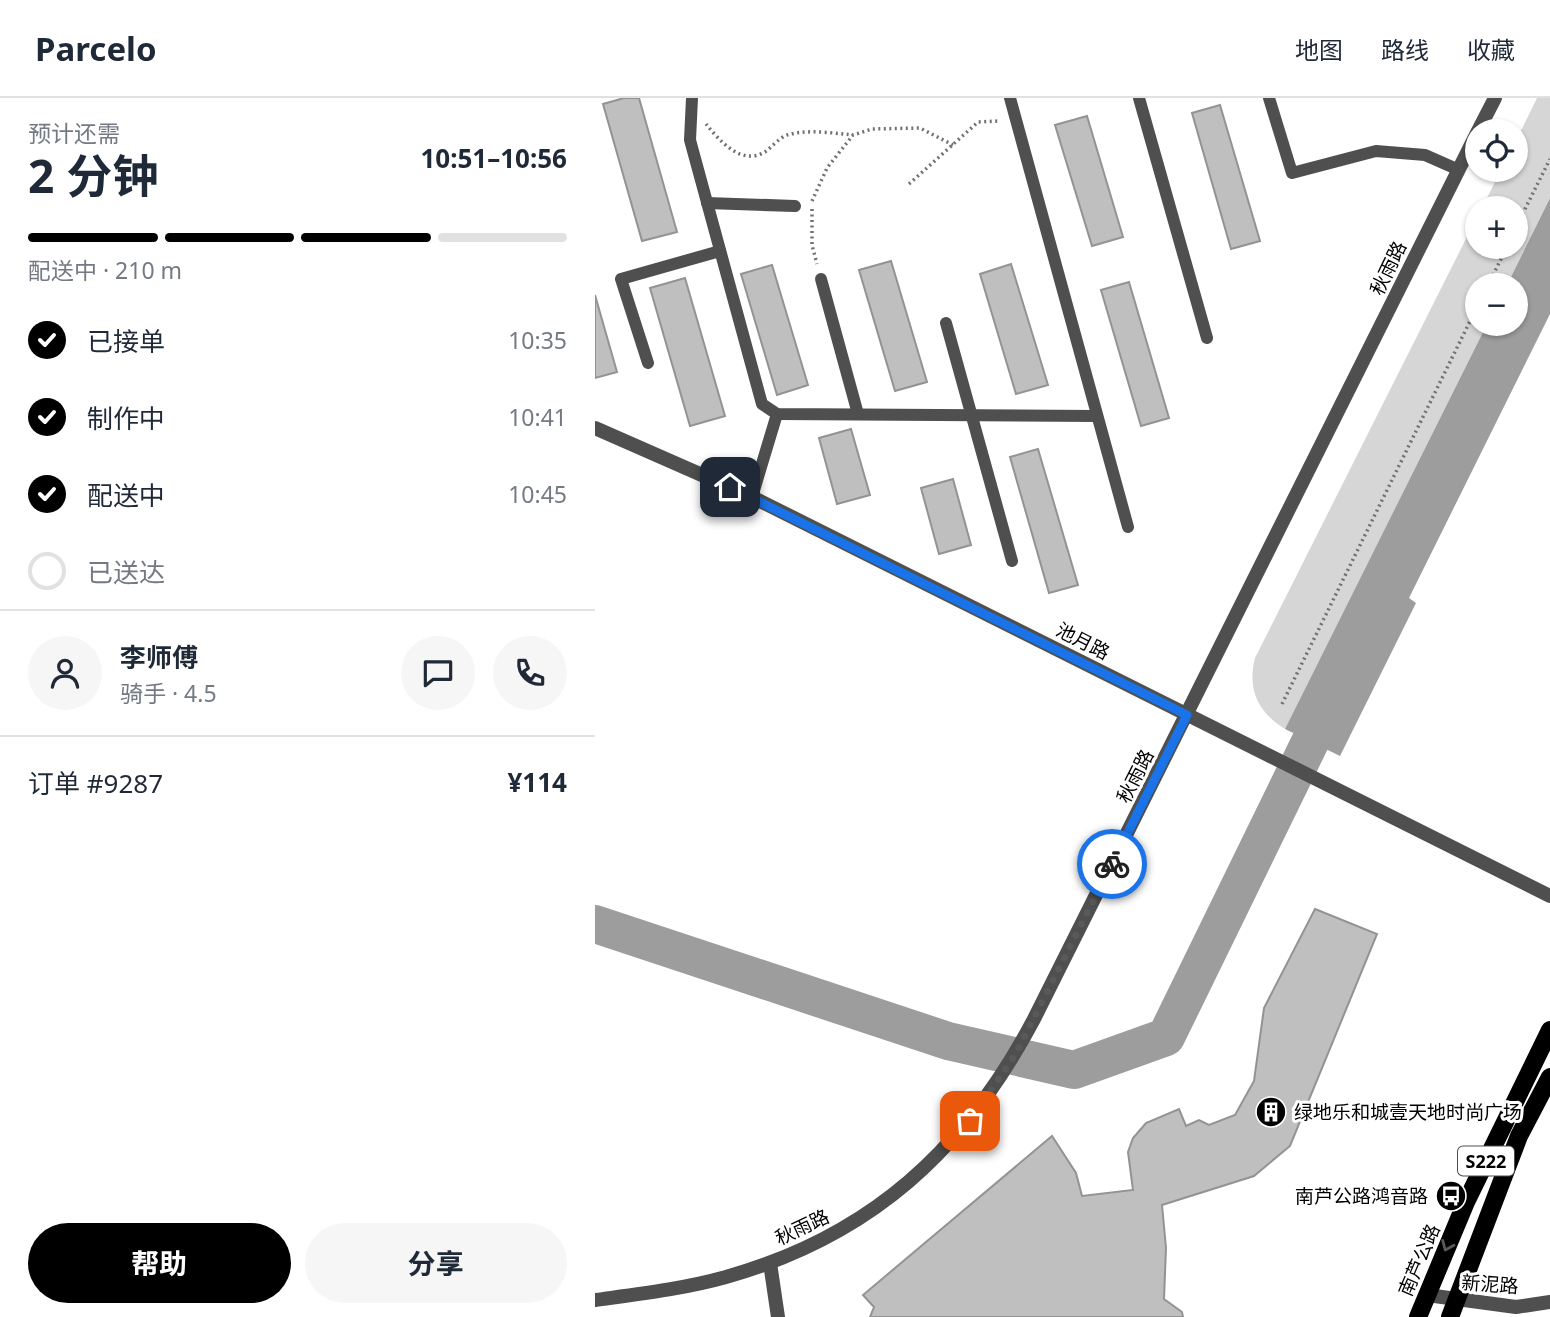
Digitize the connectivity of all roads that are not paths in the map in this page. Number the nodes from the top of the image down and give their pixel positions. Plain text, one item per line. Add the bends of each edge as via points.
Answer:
1 (1010, 98) edge
2 (1139, 98) edge
3 (1269, 98) edge
4 (1495, 98) edge
5 (692, 102) edge
6 (1484, 119) edge
7 (1465, 158) edge
8 (1459, 170) junction
9 (707, 203) junction
10 (795, 206) dead end
11 (720, 251) junction
12 (821, 279) road end
13 (946, 323) dead end
14 (1207, 338) dead end
15 (648, 363) dead end
16 (777, 414) junction
17 (858, 414) junction
18 (972, 415) junction
19 (1097, 416) junction
20 (595, 428) edge
21 (752, 497) junction
22 (1128, 527) dead end
23 (1012, 561) dead end
24 (1187, 715) junction
25 (1550, 896) edge
26 (1550, 1030) edge
27 (1550, 1077) edge
28 (770, 1263) junction
29 (1427, 1295) junction
30 (595, 1300) edge
31 (1550, 1302) edge
32 (1453, 1309) edge
33 (778, 1317) edge
34 (1418, 1317) edge

1 - 19 lane
2 - 14 lane
3 - 8 lane via 1292,173 1376,151 1425,155
4 - 6 street, 秋雨路
5 - 9 lane via 690,140
7 - 8 street, 秋雨路
8 - 24 street, 秋雨路
9 - 10 lane
9 - 11 lane
11 - 15 lane via 621,279
11 - 16 lane via 762,404
12 - 17 lane
13 - 18 lane
16 - 17 lane
16 - 21 lane
17 - 18 lane
18 - 19 lane
18 - 23 lane
19 - 22 lane
20 - 21 street, 池月路
21 - 24 street, 池月路
24 - 25 street, 池月路
24 - 28 street, 秋雨路 via 994,1090 943,1151 883,1203 823,1240
26 -> 29 main road, 南芦公路 / S222 via 1466,1202
27 - 32 main road, S222 via 1519,1136
28 - 30 street, 秋雨路 via 680,1287
28 - 33 street
29 - 32 street, 新泥路
29 - 34 main road, 南芦公路 / S222
31 - 32 street, 新泥路

